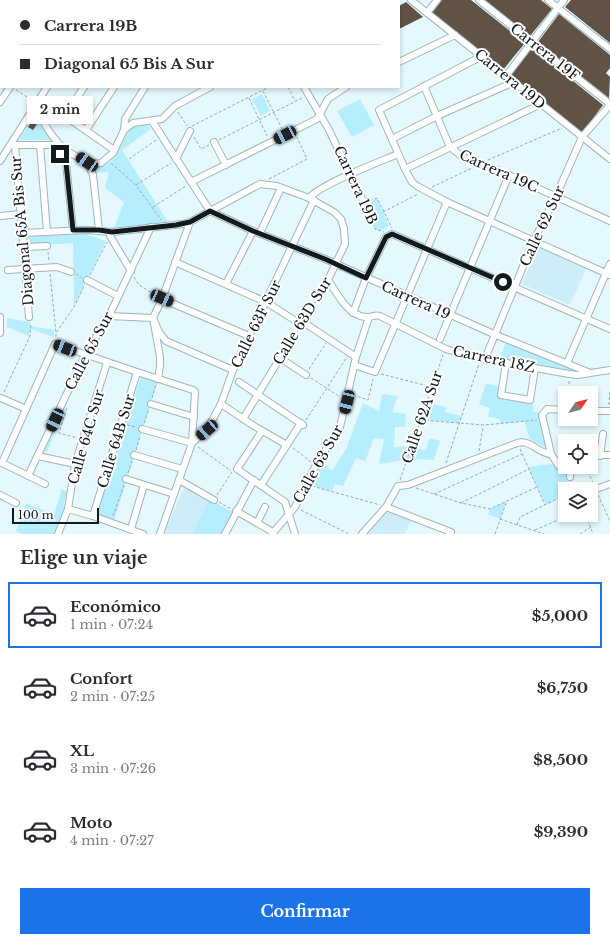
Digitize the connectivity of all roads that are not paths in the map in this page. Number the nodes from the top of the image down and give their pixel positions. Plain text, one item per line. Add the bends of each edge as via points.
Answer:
1 (411, 0) edge
2 (437, 0) edge
3 (479, 0) edge
4 (548, 0) edge
5 (564, 0) edge
6 (558, 8) junction
7 (427, 13) junction
8 (455, 35) junction
9 (532, 42) junction
10 (610, 49) edge
11 (482, 56) junction
12 (400, 62) edge
13 (506, 76) junction
14 (514, 82) junction
15 (424, 86) junction
16 (10, 88) edge
17 (46, 88) edge
18 (83, 88) edge
19 (113, 88) edge
20 (144, 88) edge
21 (208, 88) edge
22 (305, 88) edge
23 (344, 88) edge
24 (0, 102) edge
25 (37, 103) junction
26 (541, 104) junction
27 (610, 104) edge
28 (321, 114) junction
29 (437, 116) junction
30 (152, 121) junction
31 (86, 130) junction
32 (124, 130) junction
33 (189, 130) road end
34 (582, 137) junction
35 (392, 140) junction
36 (214, 142) road end
37 (13, 145) junction
38 (40, 145) junction
39 (53, 145) junction
40 (60, 145) junction
41 (450, 147) junction
42 (114, 150) junction
43 (398, 154) junction
44 (176, 159) junction
45 (610, 159) edge
46 (0, 161) edge
47 (87, 162) junction
48 (226, 165) junction
49 (405, 169) junction
50 (350, 175) junction
51 (509, 175) junction
52 (191, 182) junction
53 (281, 188) junction
54 (556, 196) junction
55 (312, 199) junction
56 (448, 202) junction
57 (364, 204) road end
58 (210, 211) junction
59 (21, 214) junction
60 (0, 216) edge
61 (488, 220) junction
62 (610, 221) edge
63 (190, 222) junction
64 (151, 227) junction
65 (73, 230) junction
66 (99, 230) junction
67 (253, 231) junction
68 (47, 232) junction
69 (23, 233) junction
70 (260, 233) junction
71 (111, 234) junction
72 (534, 240) junction
73 (47, 246) road end
74 (294, 246) junction
75 (25, 247) junction
76 (428, 248) junction
77 (175, 262) junction
78 (335, 263) junction
79 (610, 264) edge
80 (469, 267) junction
81 (25, 269) junction
82 (8, 270) dead end
83 (131, 271) junction
84 (72, 272) road end
85 (608, 274) edge
86 (366, 278) junction
87 (87, 280) road end
88 (226, 284) junction
89 (515, 287) junction
90 (118, 296) junction
91 (409, 296) junction
92 (162, 298) junction
93 (266, 302) junction
94 (353, 313) junction
95 (450, 315) junction
96 (109, 316) junction
97 (369, 317) junction
98 (0, 318) edge
99 (30, 318) road end
100 (153, 318) junction
101 (585, 318) junction
102 (396, 324) junction
103 (1, 326) edge
104 (610, 329) edge
105 (0, 333) edge
106 (496, 335) junction
107 (249, 336) junction
108 (440, 339) dead end
109 (487, 354) dead end
110 (85, 355) junction
111 (356, 357) junction
112 (107, 363) junction
113 (506, 363) junction
114 (567, 363) junction
115 (354, 365) junction
116 (535, 368) junction
117 (233, 370) junction
118 (610, 370) edge
119 (134, 371) junction
120 (590, 372) junction
121 (306, 374) road end
122 (158, 379) junction
123 (239, 382) dead end
124 (257, 394) junction
125 (1, 398) road end
126 (150, 404) dead end
127 (221, 404) junction
128 (26, 409) junction
129 (558, 410) edge
130 (598, 410) edge
131 (609, 411) edge
132 (194, 417) junction
133 (243, 419) junction
134 (142, 429) road end
135 (262, 431) junction
136 (602, 434) dead end
137 (192, 443) junction
138 (287, 445) junction
139 (551, 454) junction
140 (134, 455) dead end
141 (610, 455) edge
142 (38, 456) junction
143 (600, 456) joint
144 (558, 463) edge
145 (75, 464) junction
146 (182, 469) junction
147 (570, 474) edge
148 (28, 476) junction
149 (570, 477) dead end
150 (126, 479) dead end
151 (179, 480) junction
152 (254, 480) junction
153 (45, 484) dead end
154 (610, 484) edge
155 (144, 485) junction
156 (261, 485) junction
157 (598, 488) edge
158 (174, 494) junction
159 (0, 495) edge
160 (214, 500) road end
161 (16, 503) dead end
162 (265, 507) dead end
163 (386, 507) junction
164 (68, 509) junction
165 (236, 511) junction
166 (289, 514) junction
167 (93, 516) junction
168 (257, 523) junction
169 (131, 529) junction
170 (60, 533) edge
171 (273, 533) edge
172 (451, 533) edge
173 (143, 534) edge
174 (160, 534) edge
175 (225, 534) edge
176 (295, 534) edge
177 (362, 534) edge

1 - 7 street, Carrera 19D
2 - 7 street
3 - 9 street, Carrera 19F
4 - 6 street
5 - 6 street
6 - 9 street
6 - 10 street
7 - 8 street, Carrera 19D
8 - 11 street, Carrera 19D
8 - 12 street
9 - 13 street
9 - 27 street, Carrera 19F
11 - 13 street, Carrera 19D
11 - 15 street
13 - 14 street, Carrera 19D
14 - 26 street, Carrera 19D
14 - 29 street
15 - 29 street, Carrera 19C
15 - 35 street via 379,110
16 - 24 street
17 - 25 street
18 - 31 street via 65,116
19 - 31 street
20 - 32 street via 125,119
21 - 30 street via 175,106 162,119
22 - 28 street, Carrera 19B
23 - 28 street via 331,96
25 - 37 street
25 - 40 street via 51,134
26 - 34 street, Carrera 19D
26 - 41 street
27 - 34 street, Calle 62 Sur
28 - 48 street via 318,119
28 - 50 street, Carrera 19B
29 - 35 street
29 - 41 street, Carrera 19C
30 - 32 street via 132,123
30 - 44 street
31 - 42 street
32 - 42 street
33 - 44 street
34 - 45 street, Carrera 19D
34 - 54 street, Calle 62 Sur
35 - 43 street
36 - 48 street
37 - 38 street
37 - 46 street
37 - 59 street, Diagonal 65A Bis Sur
38 - 39 street
38 - 68 street
39 - 40 street
39 - 65 street via 66,163
40 - 47 street
41 - 49 street
41 - 51 street, Carrera 19C via 463,157
42 - 47 street via 108,159 97,164
43 - 49 street
43 - 50 street
44 - 52 street
47 - 66 street via 93,175
48 - 52 street
49 - 56 street via 414,184
50 - 55 street via 314,193
50 - 57 street, Carrera 19B
51 - 54 street, Carrera 19C
51 - 61 street
52 - 58 street
53 - 55 street
53 - 58 street via 260,184
53 - 70 street
54 - 62 street, Carrera 19C
54 - 72 street, Calle 62 Sur
55 - 74 street, Calle 63F Sur
55 - 78 street, Calle 63D Sur via 330,208 341,219 345,244
56 - 61 street
56 - 76 street
58 - 63 street
58 - 67 street, Carrera 19
59 - 60 street
59 - 69 street, Diagonal 65A Bis Sur
61 - 72 street
61 - 80 street
63 - 64 street
63 - 77 street
64 - 71 street
64 - 83 street, Calle 65 Sur
65 - 66 street
65 - 68 street
66 - 71 street
67 - 70 street, Carrera 19
67 - 88 street
68 - 69 street
69 - 75 street, Diagonal 65A Bis Sur
70 - 74 street, Carrera 19
71 - 83 street
72 - 85 street
72 - 89 street, Calle 62 Sur
73 - 75 street
74 - 78 street, Carrera 19
74 - 93 street, Calle 63F Sur
75 - 81 street, Diagonal 65A Bis Sur
76 - 80 street, Carrera 19B
76 - 86 street, Carrera 19B via 392,234 386,237
76 - 91 street
77 - 88 street
77 - 92 street
78 - 86 street, Carrera 19
78 - 94 street, Calle 63D Sur via 328,280
79 - 85 street
80 - 89 street, Carrera 19B
80 - 95 street
81 - 82 street
81 - 84 street via 60,267
81 - 99 street, Diagonal 65A Bis Sur
83 - 90 street, Calle 65 Sur
85 - 101 street
86 - 91 street, Carrera 19
86 - 94 street
87 - 90 street
88 - 93 street
89 - 101 street, Carrera 19B
89 - 106 street, Calle 62 Sur
90 - 96 street, Calle 65 Sur
91 - 95 street, Carrera 19
91 - 102 street
92 - 100 street
92 - 107 street
93 - 107 street, Calle 63F Sur
93 - 111 street
94 - 97 street, Carrera 18Z
95 - 106 street, Carrera 19
95 - 108 street
96 - 100 street
96 - 110 street, Calle 65 Sur
97 - 102 street, Carrera 18Z via 376,315
97 - 111 street, Calle 63 Sur
98 - 103 street
100 - 117 street via 166,341
100 - 122 street via 160,357
101 - 104 street, Carrera 19B
101 - 114 street
102 - 113 street, Carrera 18Z via 446,349
102 - 115 street via 375,372
103 - 105 street
106 - 109 street, Calle 62 Sur
106 - 114 street, Carrera 19
107 - 117 street, Calle 63F Sur
110 - 112 street
110 - 128 street via 55,344
110 - 142 street, Calle 65 Sur
111 - 115 street, Calle 63 Sur
112 - 119 street
112 - 145 street, Calle 64C Sur
113 - 116 street, Carrera 18Z
113 - 116 street via 501,395 530,400
114 - 120 street, Carrera 19
115 - 166 street, Calle 63 Sur via 340,427 316,465 295,508
116 - 120 street, Carrera 18Z via 578,375
117 - 127 street, Calle 63F Sur
118 - 120 street, Carrera 18Z
119 - 122 street
119 - 167 street, Calle 64B Sur via 122,424
121 - 124 street, Calle 63D Sur via 280,358
122 - 132 street via 194,391
123 - 124 street
124 - 133 street, Calle 63D Sur
124 - 138 street via 302,424
125 - 128 street
126 - 132 street
127 - 133 street
127 - 137 street, Calle 63F Sur via 207,430
128 - 148 street via 2,463
129 - 139 street via 544,411 542,419
130 - 131 street
132 - 137 street
133 - 135 street
134 - 137 street
135 - 138 street
135 - 152 street via 235,471
136 - 143 street
137 - 146 street
138 - 156 street
139 - 144 street
139 - 163 street, Calle 62A Sur via 541,452 525,442 517,443 408,485 398,486
140 - 146 street
141 - 143 street
142 - 145 street
142 - 148 street, Calle 65 Sur
145 - 164 street, Calle 64C Sur
146 - 151 street
147 - 149 street
148 - 153 street
150 - 155 street
151 - 158 street
151 - 160 street
152 - 156 street
152 - 165 street
154 - 157 street
155 - 158 street
155 - 169 street
156 - 166 street via 283,500
158 - 174 street
159 - 161 street
162 - 168 street
163 - 172 street
163 - 177 street
164 - 167 street
164 - 170 street, Calle 64C Sur
165 - 168 street
165 - 175 street
166 - 171 street, Calle 63 Sur
166 - 176 street
167 - 169 street
168 - 171 street
169 - 173 street

